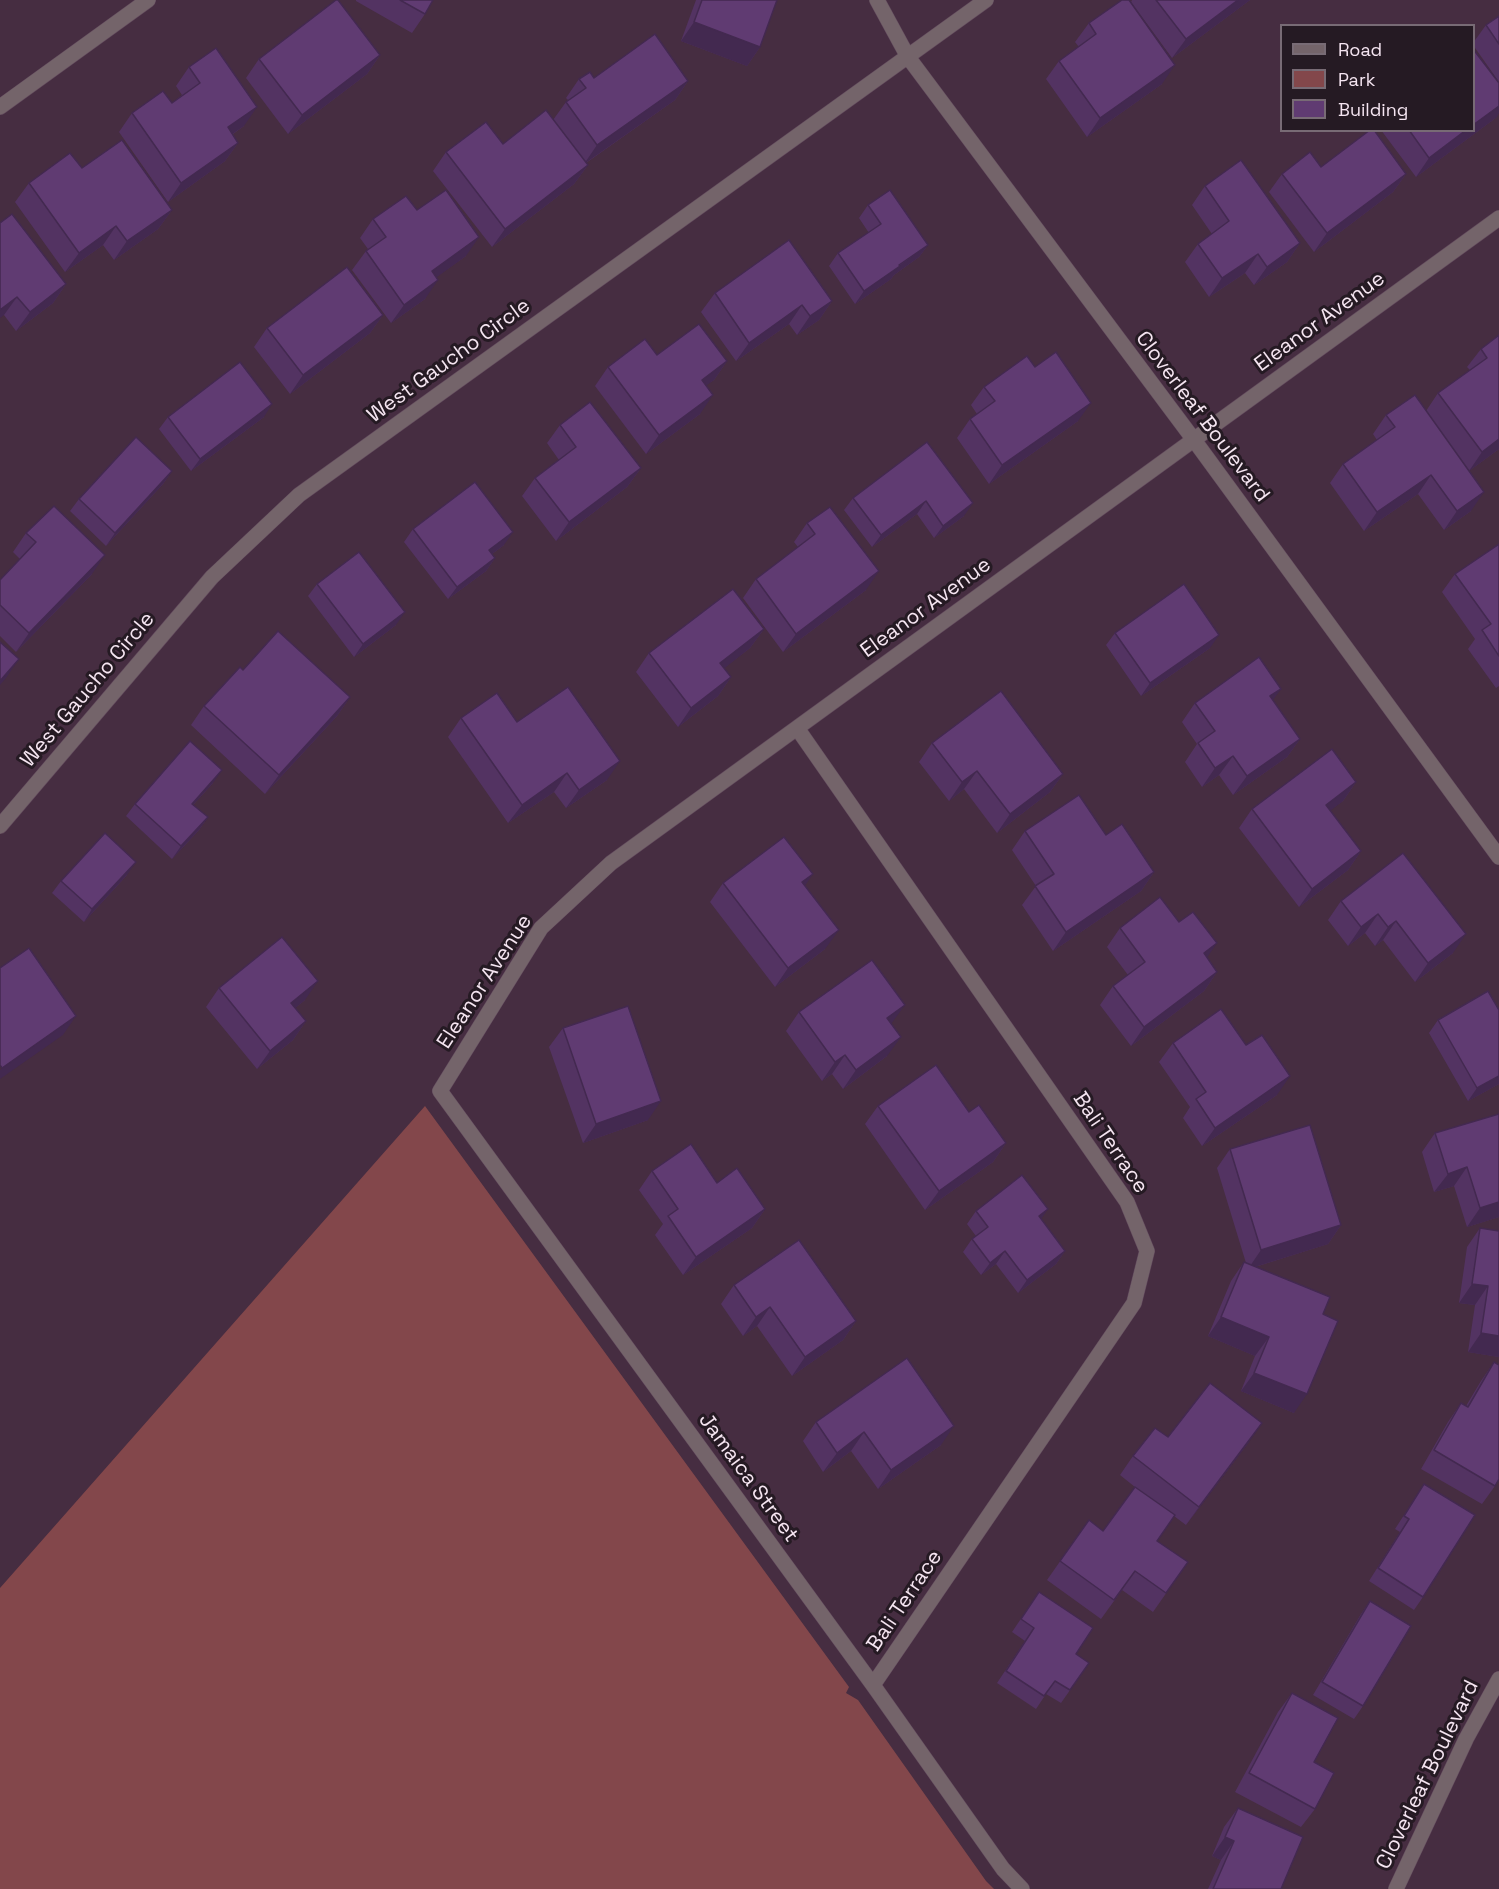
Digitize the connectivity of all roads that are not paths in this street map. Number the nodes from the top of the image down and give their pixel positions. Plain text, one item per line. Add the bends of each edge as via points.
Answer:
1 (148, 0) edge
2 (877, 0) edge
3 (987, 0) edge
4 (908, 57) junction
5 (0, 107) edge
6 (1499, 218) edge
7 (1194, 440) junction
8 (797, 728) junction
9 (0, 826) edge
10 (1499, 857) edge
11 (440, 1091) joint
12 (1499, 1679) edge
13 (873, 1685) junction
14 (1022, 1889) edge
15 (1396, 1889) edge

1 - 5 street
2 - 4 street, Cloverleaf Boulevard
3 - 4 street, West Gaucho Circle
4 - 7 street, Cloverleaf Boulevard
4 - 9 street, West Gaucho Circle via 299,495 212,577
6 - 7 street, Eleanor Avenue
7 - 8 street, Eleanor Avenue
7 - 10 street, Cloverleaf Boulevard
8 - 11 street, Eleanor Avenue via 611,863 541,928
8 - 13 street, Bali Terrace via 1127,1202 1148,1251 1134,1303
11 - 13 street, Jamaica Street
12 - 15 street, Cloverleaf Boulevard via 1466,1739
13 - 14 street, Jamaica Street via 1003,1869

